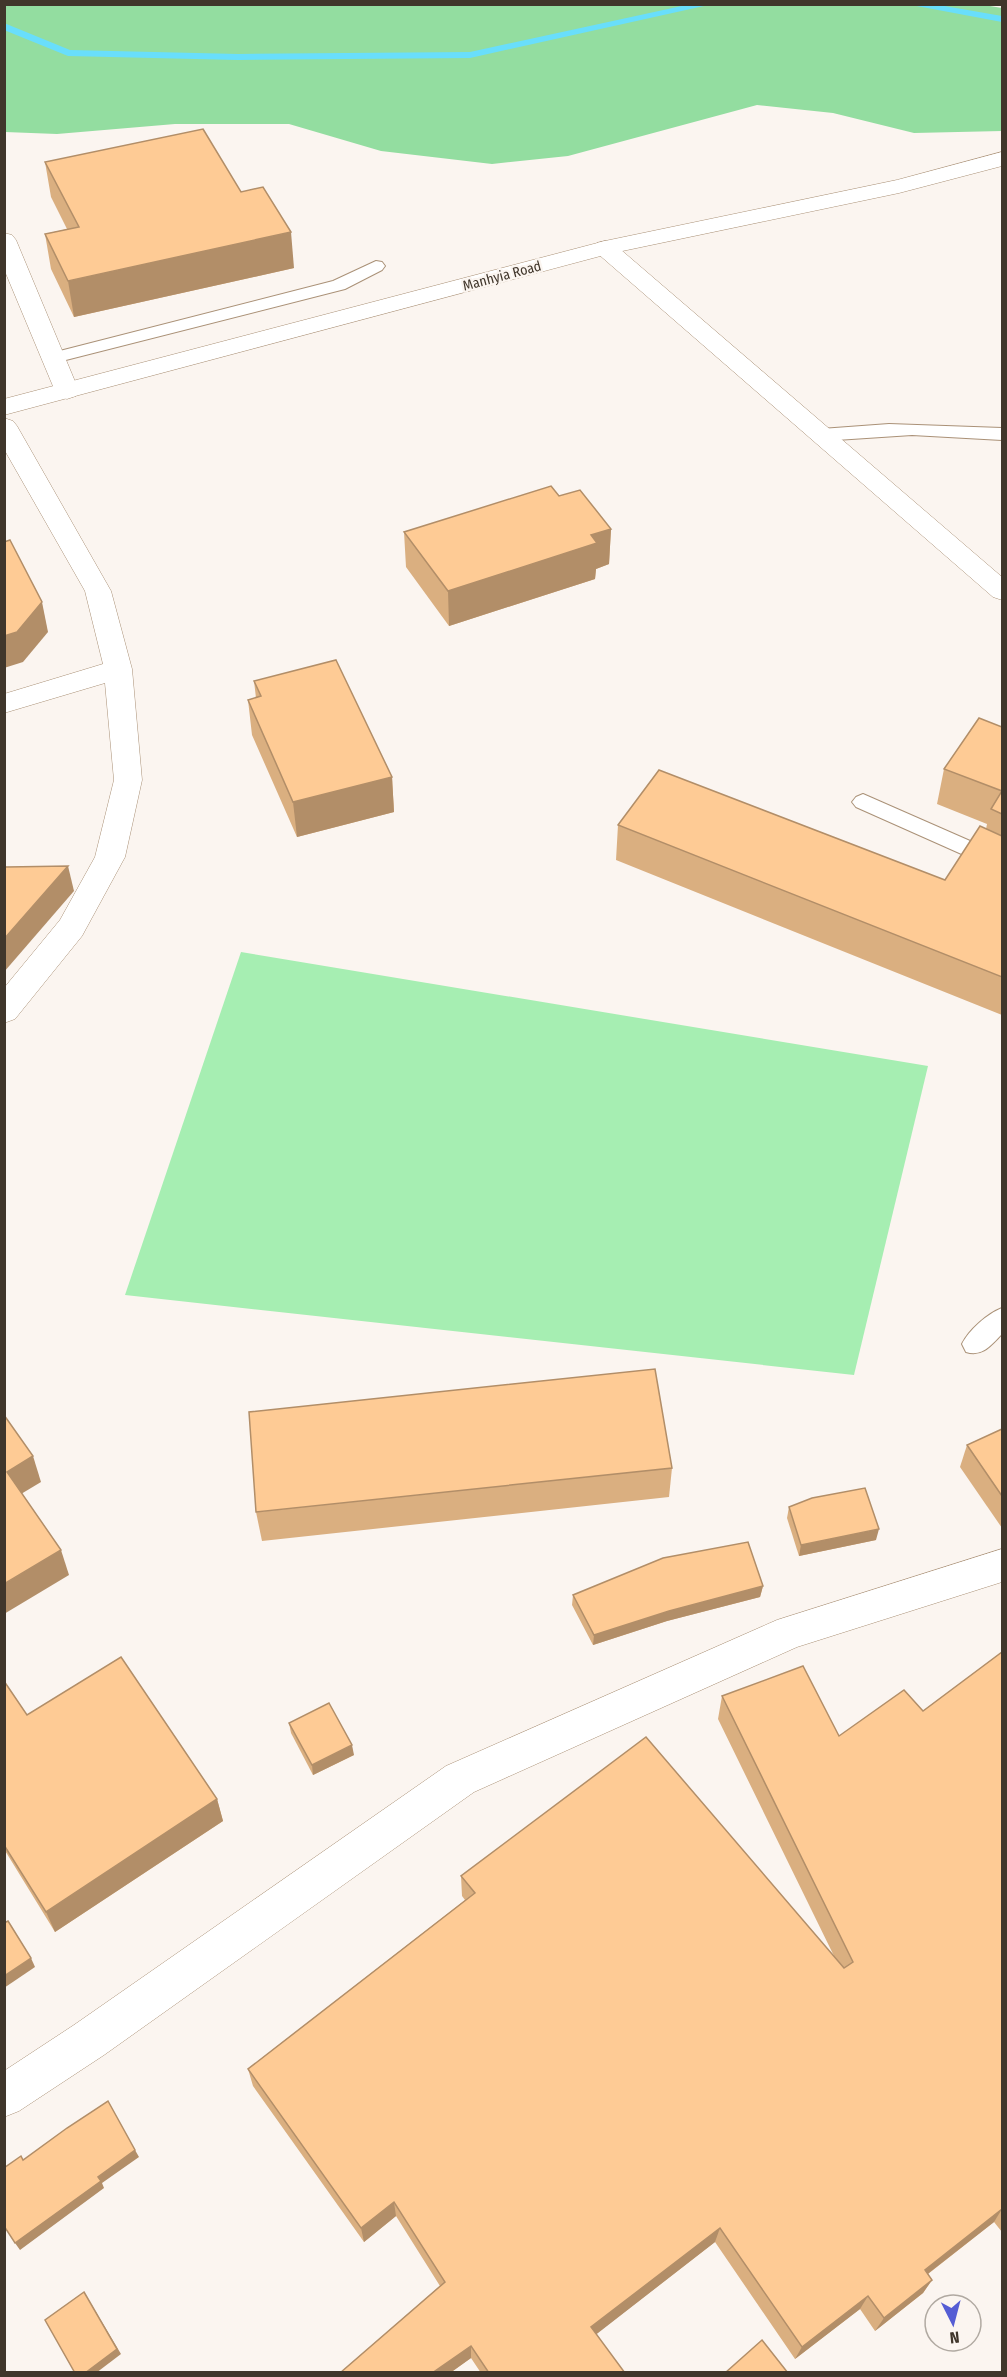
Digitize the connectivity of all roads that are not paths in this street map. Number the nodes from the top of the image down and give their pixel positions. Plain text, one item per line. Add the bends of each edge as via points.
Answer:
1 (1002, 159) edge
2 (4, 240) edge
3 (605, 249) junction
4 (376, 266) dead end
5 (54, 358) junction
6 (67, 391) junction
7 (4, 407) edge
8 (4, 426) edge
9 (1002, 434) edge
10 (821, 435) junction
11 (1002, 591) edge
12 (118, 669) junction
13 (4, 704) edge
14 (864, 802) dead end
15 (1002, 864) edge
16 (4, 1011) edge
17 (1002, 1319) edge
18 (975, 1344) dead end
19 (1002, 1566) edge
20 (4, 2096) edge

1 - 3 street, Manhyia Road via 899,186
2 - 5 street
3 - 6 street, Manhyia Road
3 - 10 street
4 - 5 lane via 339,285
5 - 6 street
6 - 7 street, Manhyia Road
8 - 12 street via 98,591
9 - 10 lane via 878,429
10 - 11 street
12 - 13 street
12 - 16 street via 128,780 110,857 71,928
14 - 15 lane
17 - 18 lane
19 - 20 street via 789,1632 460,1779

